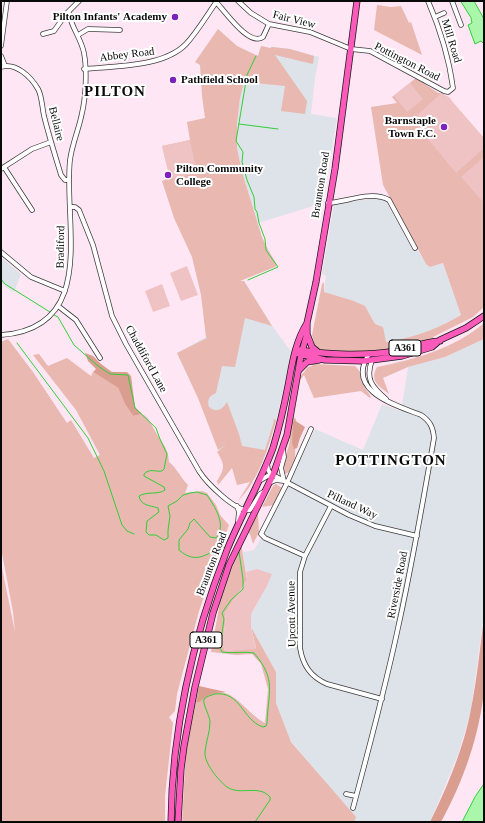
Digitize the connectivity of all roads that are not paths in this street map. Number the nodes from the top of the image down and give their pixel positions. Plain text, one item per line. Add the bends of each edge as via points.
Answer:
1 (6, 1) edge
2 (79, 1) edge
3 (238, 1) edge
4 (357, 1) edge
5 (428, 1) edge
6 (452, 1) edge
7 (216, 2) edge
8 (68, 13) junction
9 (444, 13) dead end
10 (435, 17) junction
11 (269, 24) junction
12 (461, 25) dead end
13 (120, 30) dead end
14 (43, 34) dead end
15 (78, 35) junction
16 (1, 46) edge
17 (351, 49) junction
18 (1, 56) edge
19 (3, 66) edge
20 (84, 69) junction
21 (453, 88) joint
22 (51, 142) junction
23 (3, 168) edge
24 (69, 180) junction
25 (328, 203) junction
26 (70, 206) junction
27 (32, 210) dead end
28 (415, 248) dead end
29 (1, 252) edge
30 (65, 291) junction
31 (57, 308) junction
32 (484, 316) edge
33 (307, 323) junction
34 (1, 334) edge
35 (307, 334) junction
36 (440, 340) junction
37 (295, 351) junction
38 (318, 352) junction
39 (302, 353) junction
40 (369, 354) junction
41 (100, 358) dead end
42 (325, 360) junction
43 (372, 360) junction
44 (364, 361) junction
45 (298, 374) junction
46 (387, 400) junction
47 (311, 429) dead end
48 (283, 449) junction
49 (267, 462) junction
50 (272, 475) junction
51 (259, 481) junction
52 (285, 482) junction
53 (269, 483) junction
54 (265, 491) junction
55 (248, 503) junction
56 (236, 506) junction
57 (331, 506) junction
58 (244, 510) junction
59 (238, 523) junction
60 (417, 536) junction
61 (305, 556) junction
62 (382, 698) junction
63 (346, 794) dead end
64 (356, 796) junction
65 (353, 808) dead end
66 (171, 822) edge
67 (178, 822) edge

1 - 16 street
2 - 8 street
3 - 11 street, Fair View
4 - 17 main road, Braunton Road
5 - 10 street, Mill Road
6 - 12 street
7 - 11 street via 239,29 254,39 263,38
7 - 20 street, Abbey Road via 189,41 170,55 153,61
8 - 14 street via 54,31
8 - 15 street, Bradiford
9 - 10 street
10 - 21 street, Mill Road via 449,62
11 - 17 street, Fair View via 310,32
13 - 15 street via 88,29
15 - 20 street, Bradiford via 84,53
17 - 21 street, Pottington Road via 370,51 444,91 448,92
17 - 25 main road, Braunton Road
18 - 19 street
19 - 22 street, Bellaire via 23,71 39,90
20 - 24 street, Bradiford via 84,103 72,152
22 - 23 street via 32,149
22 - 24 street, Bellaire via 62,177
23 - 27 street
24 - 26 street, Bradiford
25 - 28 street via 370,196 389,200
25 - 33 main road, Braunton Road
26 - 30 street, Bradiford via 71,264
26 - 56 street, Chaddiford Lane via 77,208 96,252 110,309 126,344 198,471
29 - 30 street via 31,277
30 - 31 street, Bradiford
31 - 34 street, Bradiford via 37,326 15,333
31 - 41 street via 76,320
32 - 36 main road, A361
33 - 35 main road, Braunton Road
33 - 37 main road, Braunton Road
35 - 38 main road via 310,343
35 - 39 main road, Braunton Road
36 - 40 main road, A361
36 - 43 main road, A361 via 432,347 415,353
37 - 39 main road, A361
37 - 49 main road, Braunton Road / A361 via 282,418
38 - 39 main road, A361
38 - 40 main road, A361
39 - 42 main road, A361
39 - 45 main road, Braunton Road / A361
40 - 44 street
42 - 44 main road, A361
42 - 45 main road, A361 via 307,362
43 - 44 main road, A361
43 - 46 street, Riverside Road via 368,374 370,381
44 - 46 street, Riverside Road via 363,372 367,387 380,398
45 - 48 main road, Braunton Road / A361
46 - 60 street, Riverside Road via 421,415 433,429 434,438
47 - 52 street
48 - 50 main road, Braunton Road / A361
48 - 52 street via 281,468
49 - 50 street
49 - 51 main road, Braunton Road / A361
50 - 51 street
50 - 52 street, Pilland Way
50 - 53 main road, Braunton Road / A361
51 - 55 main road, Braunton Road / A361
52 - 53 street via 276,480
52 - 57 street, Pilland Way
52 - 61 street via 261,534
53 - 54 main road, Braunton Road / A361
54 - 58 street via 260,494 250,510
54 - 67 main road, Braunton Road / A361 via 229,565 213,613 184,746
55 - 56 street
55 - 58 main road, Braunton Road / A361
56 - 58 street, Chaddiford Lane
56 - 59 street via 239,512
57 - 60 street, Pilland Way via 375,526
57 - 61 street, Upcott Avenue
58 - 59 main road, Braunton Road / A361
59 - 66 main road, Braunton Road / A361 via 208,602 186,687 175,753
60 - 62 street, Riverside Road
61 - 62 street, Upcott Avenue via 300,572 300,648 305,666 314,677 327,684
62 - 64 street, Riverside Road
63 - 64 street
64 - 65 street, Riverside Road

